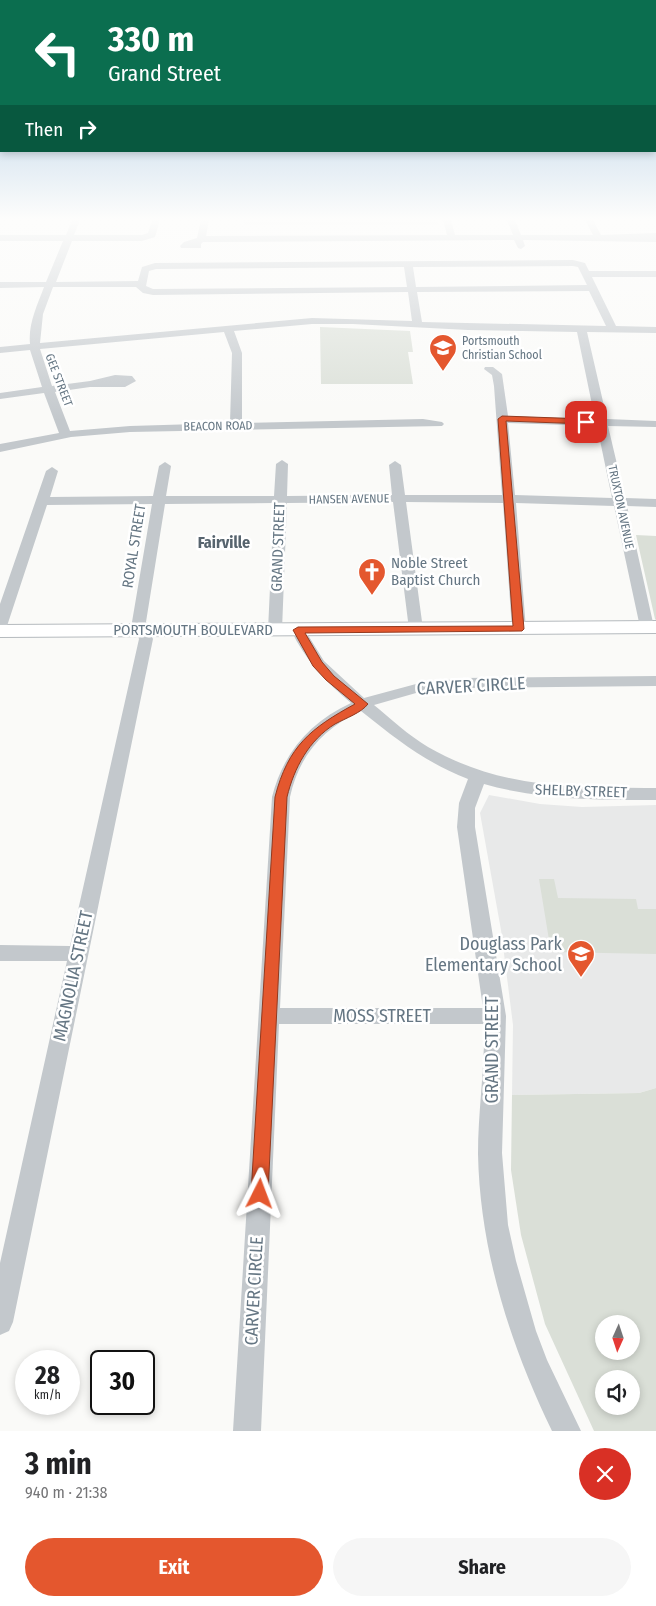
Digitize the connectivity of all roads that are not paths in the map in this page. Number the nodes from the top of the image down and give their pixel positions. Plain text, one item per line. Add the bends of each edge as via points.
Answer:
1 (49, 287) edge
2 (142, 287) edge
3 (412, 287) edge
4 (594, 288) joint
5 (412, 290) junction
6 (418, 325) junction
7 (227, 328) junction
8 (581, 329) junction
9 (612, 329) junction
10 (656, 330) edge
11 (34, 346) junction
12 (0, 350) edge
13 (489, 369) dead end
14 (90, 384) dead end
15 (48, 390) junction
16 (0, 396) edge
17 (502, 419) junction
18 (602, 422) junction
19 (438, 424) dead end
20 (656, 424) edge
21 (236, 426) junction
22 (66, 435) junction
23 (0, 448) edge
24 (282, 464) dead end
25 (395, 465) dead end
26 (165, 466) dead end
27 (52, 471) dead end
28 (399, 498) junction
29 (508, 499) junction
30 (280, 500) junction
31 (42, 501) junction
32 (158, 501) junction
33 (620, 502) junction
34 (656, 503) edge
35 (0, 626) edge
36 (652, 627) edge
37 (416, 629) junction
38 (519, 629) junction
39 (142, 630) junction
40 (275, 630) junction
41 (298, 630) junction
42 (0, 631) edge
43 (656, 681) edge
44 (363, 704) junction
45 (478, 777) junction
46 (656, 794) edge
47 (0, 953) edge
48 (78, 954) junction
49 (269, 1016) junction
50 (494, 1016) junction
51 (0, 1322) edge
52 (247, 1431) edge
53 (567, 1431) edge

1 - 11 street, GEE STREET via 35,325
2 - 5 street via 143,290 153,292
3 - 5 street
4 - 5 street
4 - 9 street
5 - 6 street
6 - 7 street via 330,321
6 - 8 street
7 - 11 street
7 - 21 street via 237,354
8 - 9 street
8 - 18 street, TRUXTON AVENUE
9 - 10 street
11 - 12 street
11 - 15 street, GEE STREET
13 - 17 street via 497,374
14 - 15 street
15 - 16 street
15 - 22 street, GEE STREET
17 - 18 street
17 - 29 street
18 - 20 street
18 - 33 street, TRUXTON AVENUE
19 - 21 street, BEACON ROAD
21 - 22 street, BEACON ROAD via 130,429
22 - 23 street, BEACON ROAD
24 - 30 street, GRAND STREET
25 - 28 street
26 - 32 street, ROYAL STREET
27 - 31 street
28 - 29 street, HANSEN AVENUE
28 - 30 street, HANSEN AVENUE
28 - 37 street
29 - 33 street, HANSEN AVENUE
29 - 38 street
30 - 32 street, HANSEN AVENUE
30 - 40 street, GRAND STREET
31 - 32 street, HANSEN AVENUE
31 - 35 street
32 - 39 street, ROYAL STREET via 141,605 139,622
33 - 34 street, HANSEN AVENUE
33 - 36 street, TRUXTON AVENUE
36 - 38 main road, PORTSMOUTH BOULEVARD
37 - 38 main road, PORTSMOUTH BOULEVARD
37 - 41 main road, PORTSMOUTH BOULEVARD
39 - 40 main road, PORTSMOUTH BOULEVARD
39 - 42 main road, PORTSMOUTH BOULEVARD
39 - 48 street, MAGNOLIA STREET via 146,639
40 - 41 main road, PORTSMOUTH BOULEVARD
41 - 44 street via 330,678
43 - 44 street, CARVER CIRCLE via 441,685 398,692
44 - 45 street via 420,749
44 - 49 street, CARVER CIRCLE via 314,735 286,776 281,797
45 - 46 street, SHELBY STREET via 550,793
45 - 50 street, GRAND STREET via 466,812
47 - 48 street
48 - 51 street, MAGNOLIA STREET
49 - 50 street, MOSS STREET
49 - 52 street, CARVER CIRCLE
50 - 53 street, GRAND STREET via 490,1155 494,1210 516,1310 531,1354

